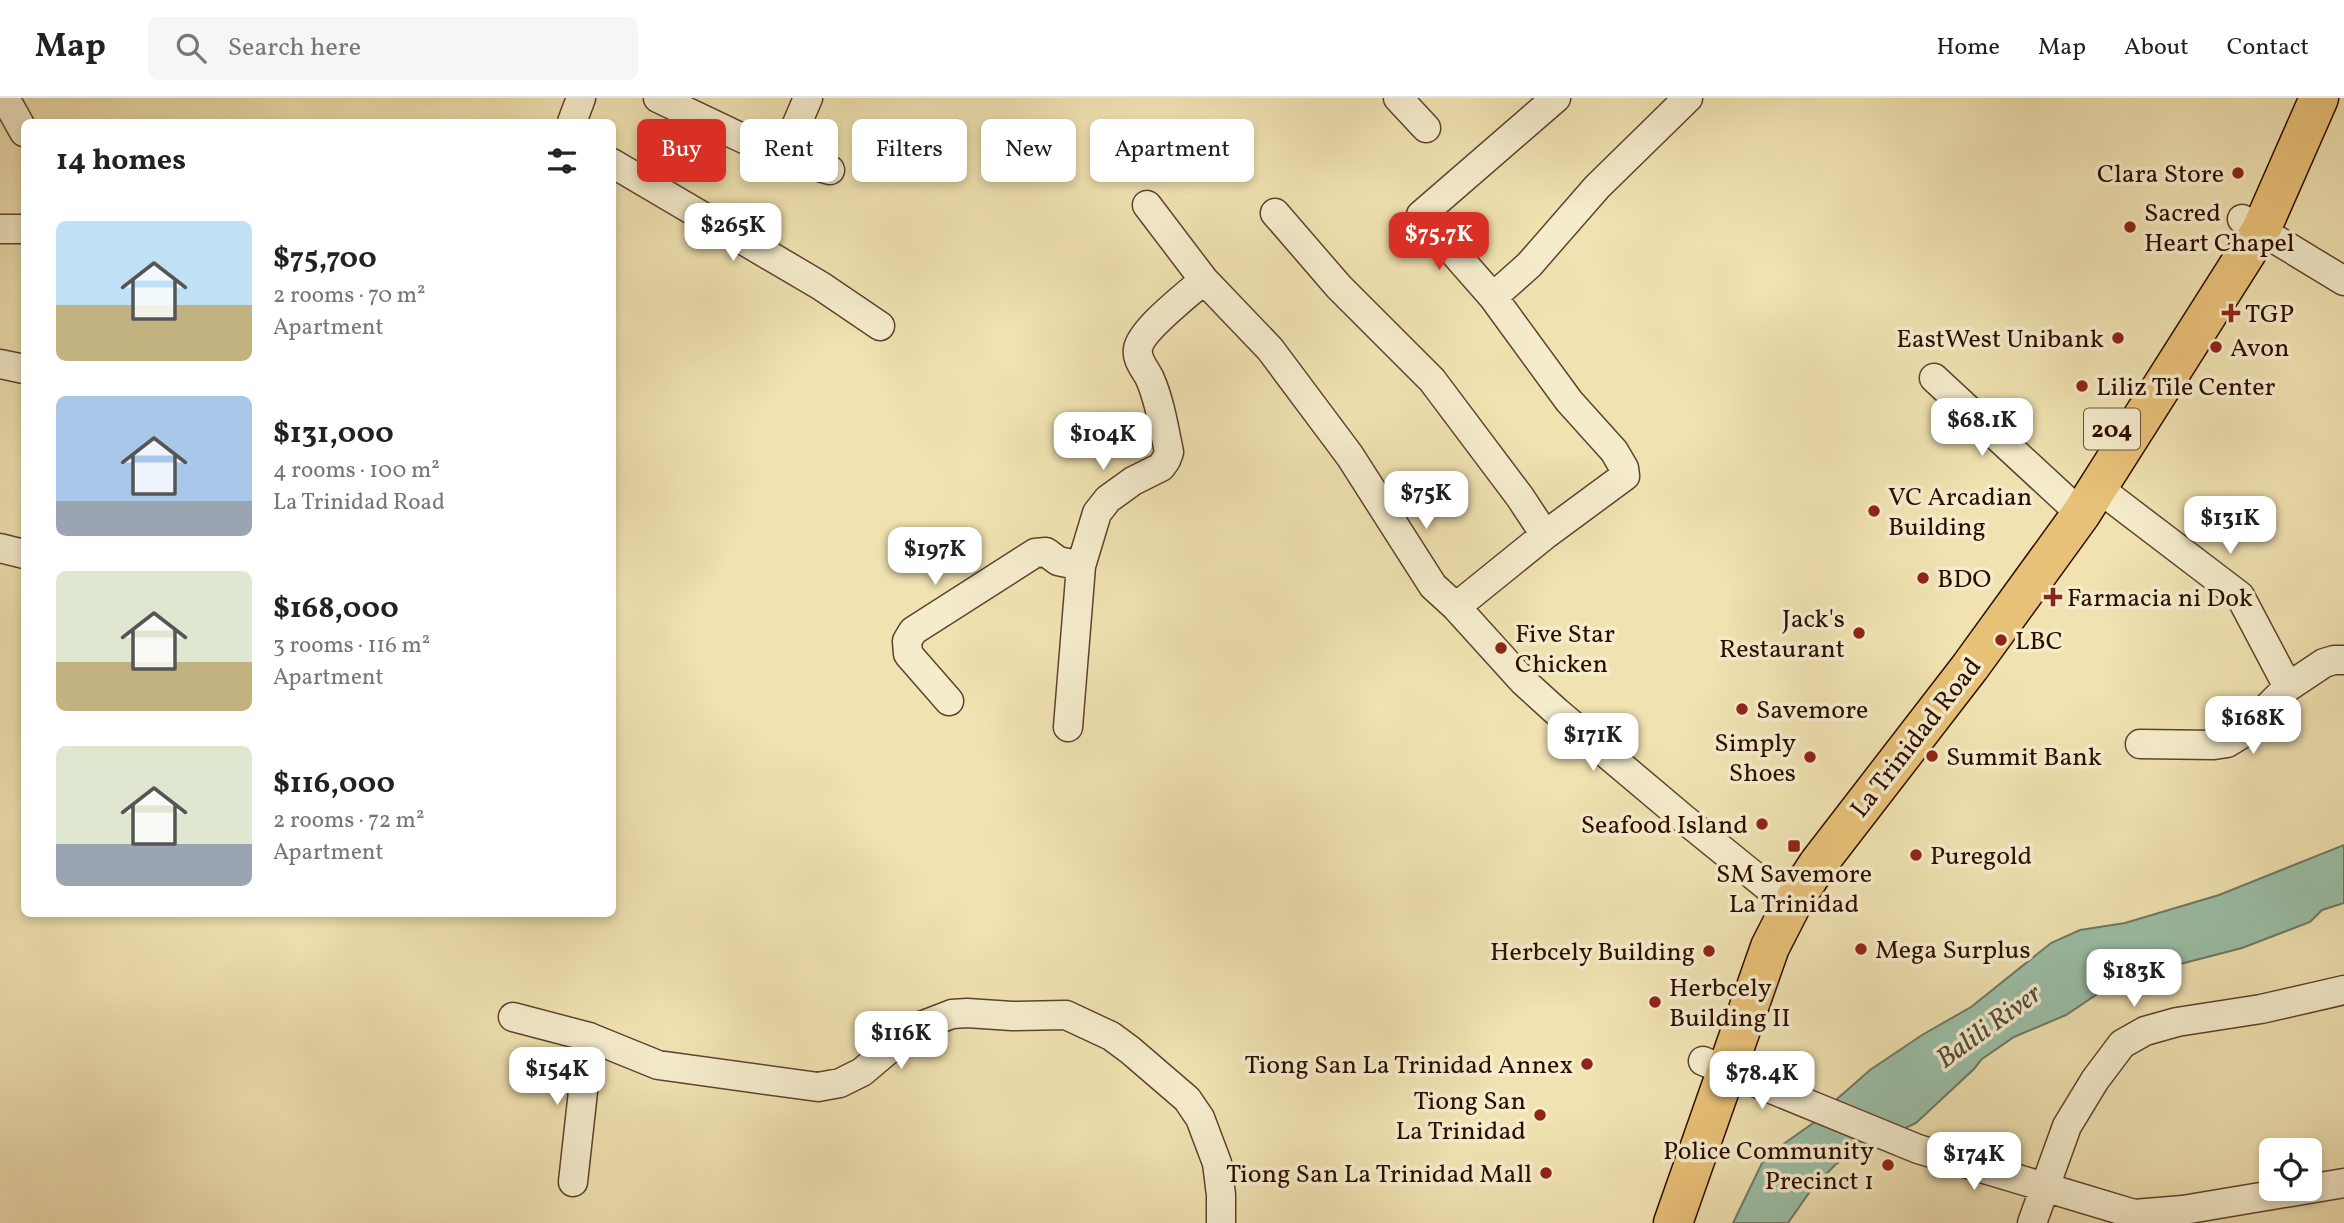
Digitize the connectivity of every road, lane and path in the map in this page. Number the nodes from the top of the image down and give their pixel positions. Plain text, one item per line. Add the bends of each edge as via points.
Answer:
1 (581, 98) edge
2 (658, 98) edge
3 (808, 98) edge
4 (1398, 98) edge
5 (1556, 98) edge
6 (1688, 98) edge
7 (2295, 98) edge
8 (2319, 98) edge
9 (573, 119) edge
10 (799, 119) edge
11 (1426, 128) dead end
12 (740, 137) edge
13 (616, 165) edge
14 (1147, 205) dead end
15 (1275, 213) dead end
16 (2252, 224) junction
17 (0, 229) edge
18 (21, 229) edge
19 (1204, 280) junction
20 (2344, 281) edge
21 (1493, 297) junction
22 (880, 326) dead end
23 (0, 364) edge
24 (21, 368) edge
25 (1934, 378) dead end
26 (2081, 501) junction
27 (1545, 534) junction
28 (0, 548) edge
29 (21, 553) edge
30 (1081, 566) junction
31 (1456, 607) junction
32 (2344, 660) edge
33 (2288, 687) junction
34 (949, 701) dead end
35 (1068, 727) dead end
36 (2140, 744) dead end
37 (1783, 898) junction
38 (2344, 990) edge
39 (513, 1017) dead end
40 (589, 1037) junction
41 (1715, 1065) junction
42 (573, 1182) dead end
43 (2344, 1182) edge
44 (2043, 1188) junction
45 (1221, 1223) edge
46 (1649, 1223) edge
47 (1673, 1223) edge
48 (2032, 1223) edge

1 - 9 street
2 - 12 street
3 - 10 street
4 - 11 street
5 - 21 street via 1421,215
6 - 21 street
7 - 16 highway, La Trinidad Road / 204
8 - 16 highway, La Trinidad Road / 204
13 - 22 street via 821,286
14 - 19 street
15 - 27 street via 1432,380
16 - 20 street
16 - 26 highway, La Trinidad Road / 204
17 - 18 street
19 - 30 street via 1158,320 1138,349 1157,399 1167,460 1108,499 1097,513
19 - 31 street via 1270,349 1350,456 1433,586
21 - 27 street via 1624,468 1620,482
23 - 24 street
25 - 26 street
26 - 33 street via 2240,596
26 - 37 highway, La Trinidad Road / 204 via 2038,555 1970,667 1832,845
27 - 31 street
28 - 29 street
30 - 34 street via 1058,561 1046,552 1035,553 913,631 906,641 908,654
30 - 35 street
31 - 37 street via 1524,682
32 - 33 street via 2323,663
33 - 36 street via 2241,735 2227,743
37 - 41 highway, La Trinidad Road / 204 via 1750,937
38 - 44 street via 2177,1022 2145,1031 2122,1044 2067,1126
39 - 40 street
40 - 42 street
40 - 45 street via 658,1065 818,1087 862,1072 913,1029 952,1014 1066,1015 1111,1036 1187,1099 1200,1118 1217,1163
41 - 44 street via 1918,1149
41 - 46 highway, La Trinidad Road / 204
41 - 47 highway, La Trinidad Road / 204
43 - 44 street via 2183,1210 2134,1213
44 - 48 street

